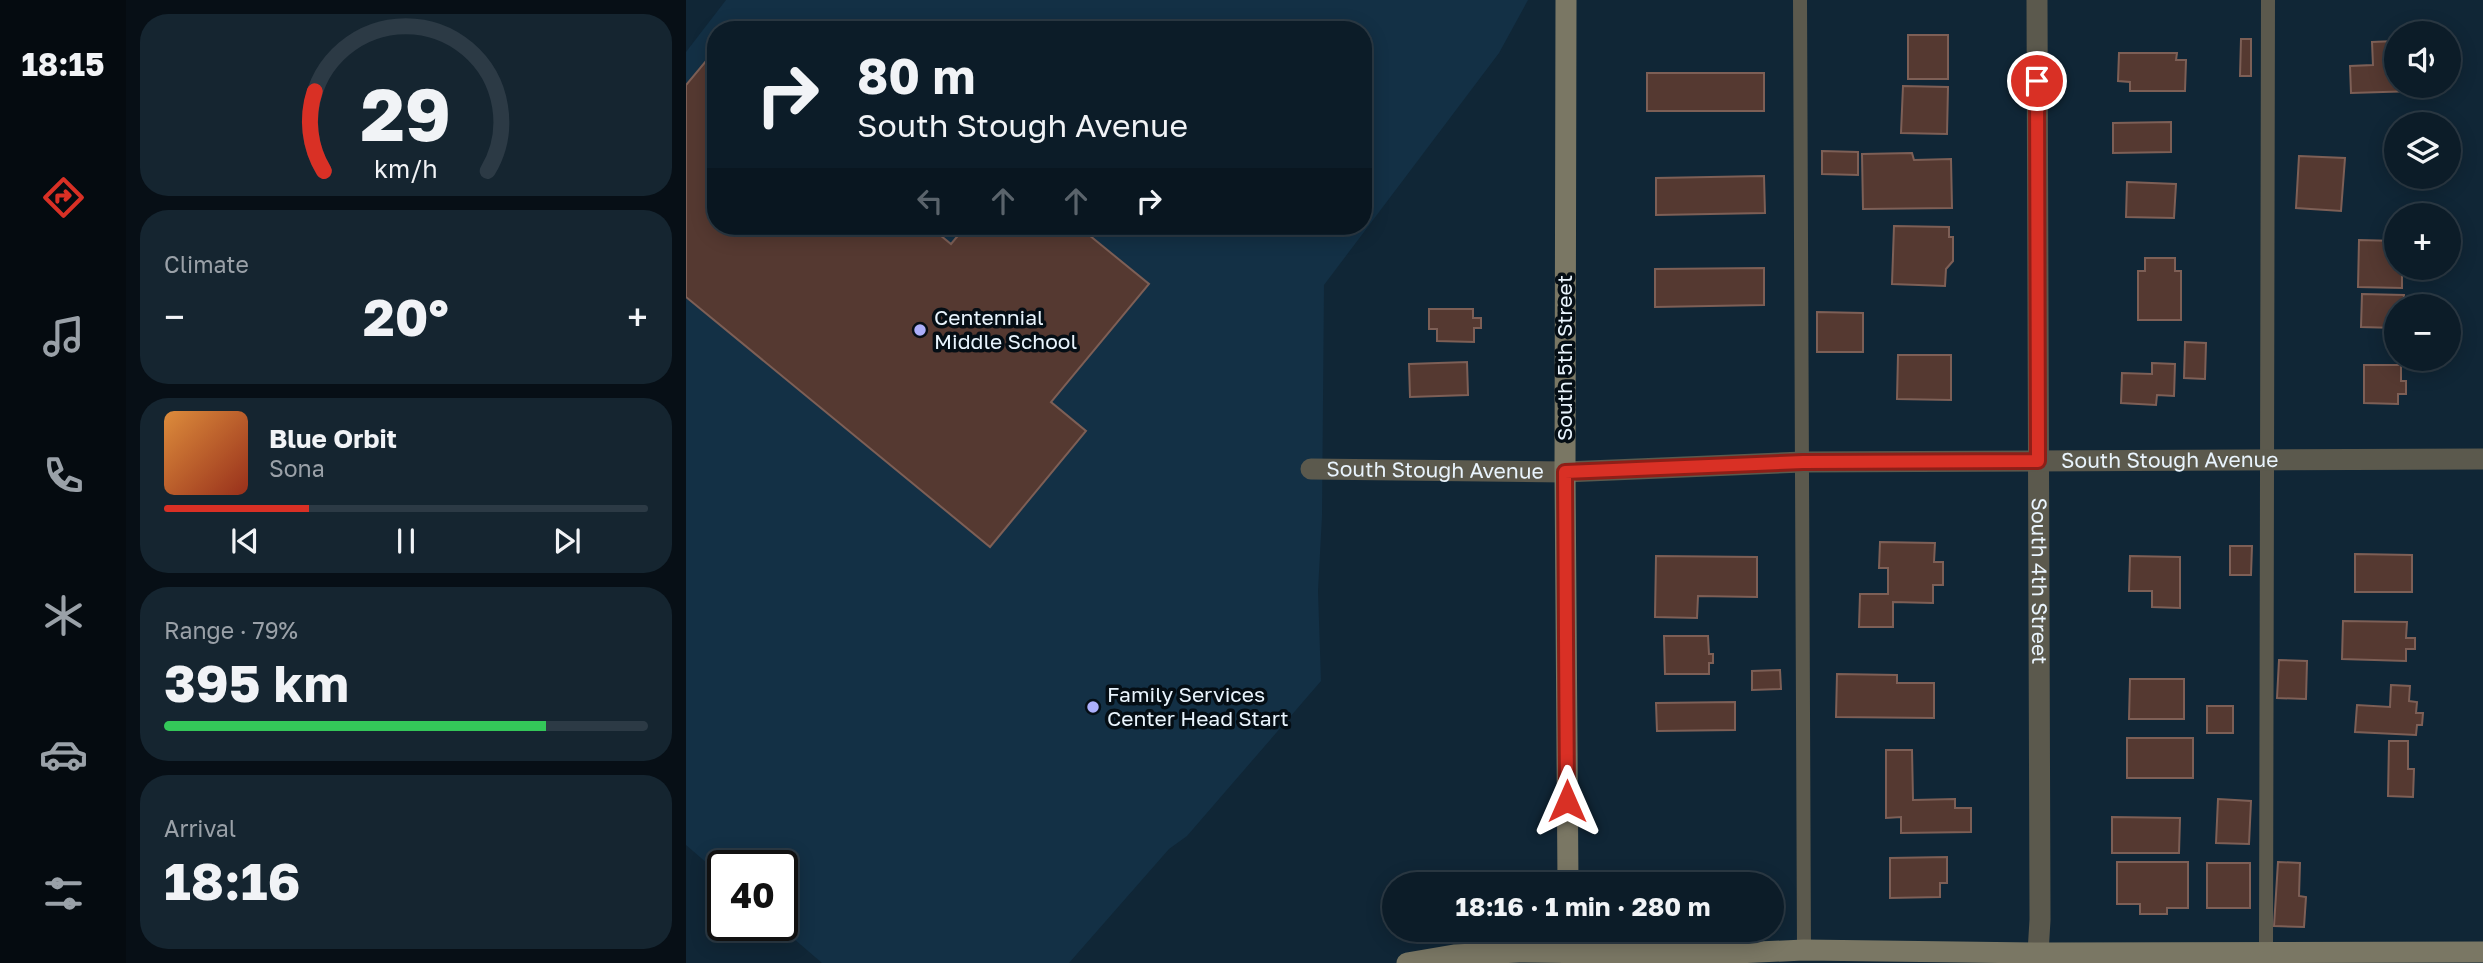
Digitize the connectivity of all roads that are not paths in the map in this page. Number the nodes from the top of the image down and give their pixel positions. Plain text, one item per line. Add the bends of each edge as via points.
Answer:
1 (1566, 0) edge
2 (1800, 0) edge
3 (2036, 0) edge
4 (2268, 0) edge
5 (2483, 459) edge
6 (2266, 460) junction
7 (2038, 461) junction
8 (1803, 462) junction
9 (1311, 469) dead end
10 (1565, 472) junction
11 (1568, 872) edge
12 (1567, 942) edge
13 (1804, 950) junction
14 (2266, 951) junction
15 (2483, 952) edge
16 (2038, 953) junction
17 (1567, 954) junction
18 (1876, 957) edge
19 (2290, 957) edge
20 (1713, 959) edge
21 (1407, 963) edge

1 - 10 street, South 5th Street
2 - 8 lane
3 - 7 street, South 4th Street
4 - 6 lane
5 - 6 street, South Stough Avenue
6 - 7 street, South Stough Avenue
6 - 14 lane
7 - 8 street, South Stough Avenue
7 - 16 street, South 4th Street
8 - 10 street, South Stough Avenue
8 - 13 lane
9 - 10 street, South Stough Avenue
10 - 11 street, South 5th Street
12 - 17 street
13 - 18 street
13 - 20 street
14 - 16 street
14 - 19 street
15 - 19 street
16 - 18 street
17 - 20 street
17 - 21 street via 1454,955

